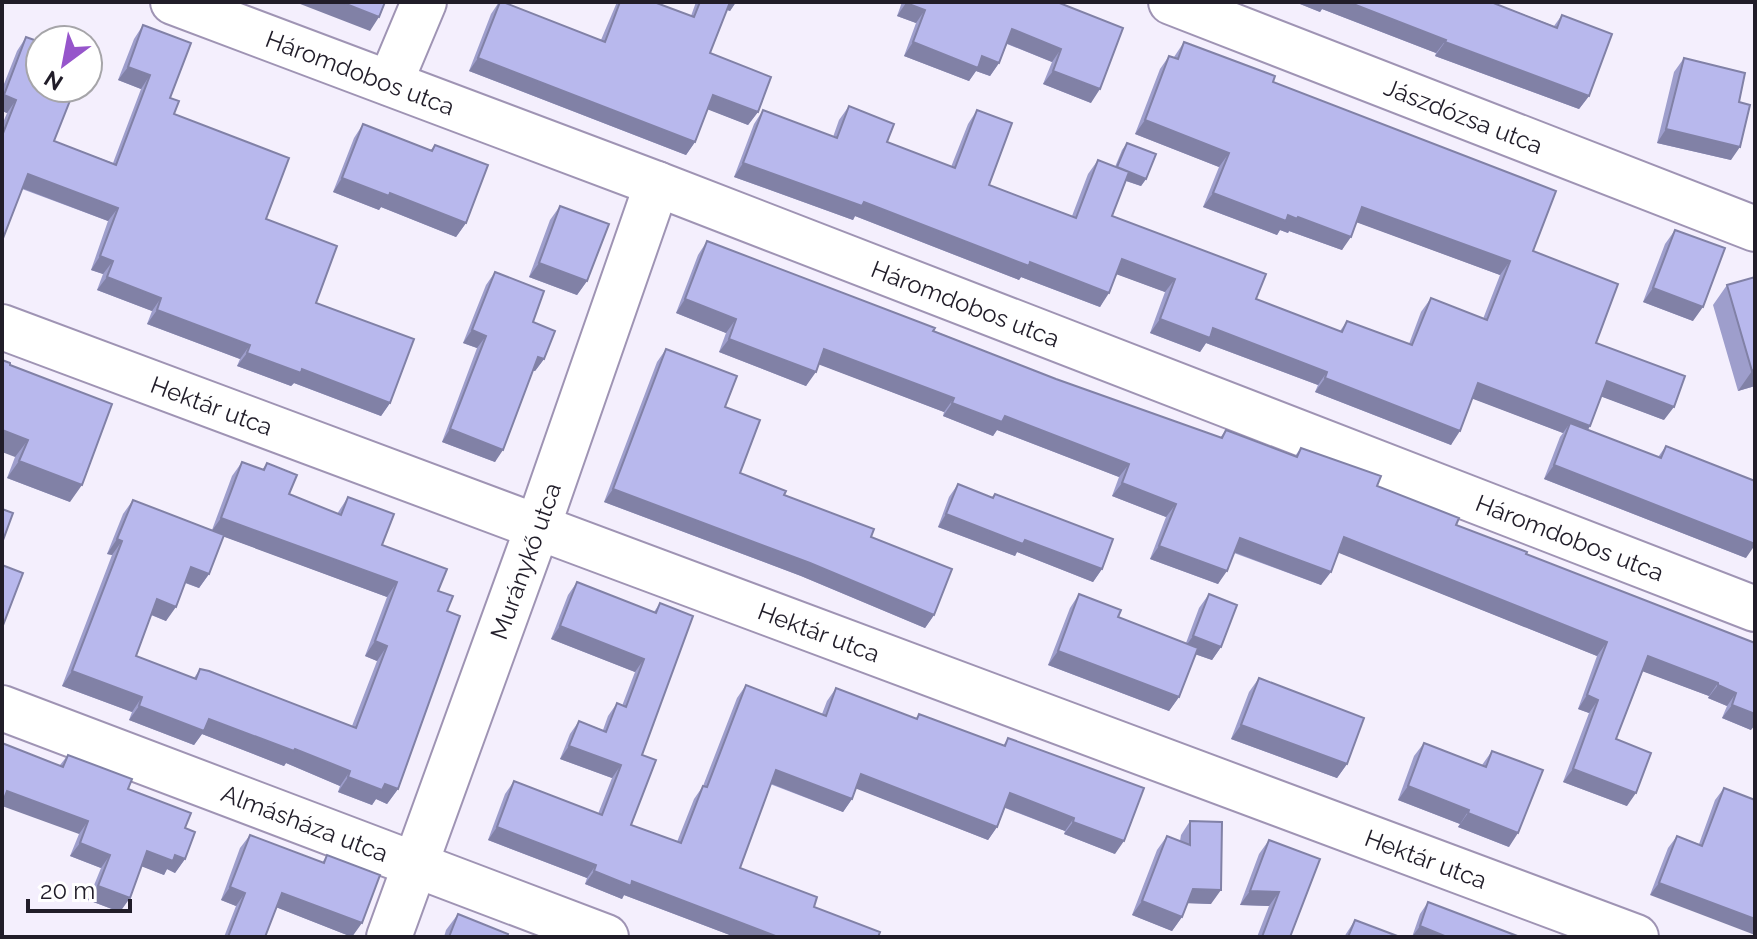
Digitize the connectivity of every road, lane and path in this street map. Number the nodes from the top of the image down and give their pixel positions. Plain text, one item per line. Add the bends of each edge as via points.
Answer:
1 (173, 2) edge
2 (424, 2) edge
3 (1171, 2) edge
4 (390, 83) junction
5 (657, 184) junction
6 (1755, 229) edge
7 (2, 327) edge
8 (537, 529) junction
9 (1755, 609) edge
10 (2, 708) edge
11 (416, 865) junction
12 (389, 937) edge
13 (606, 937) edge
14 (1636, 937) edge

1 - 4 street, Háromdobos utca
2 - 4 street
3 - 6 street, Jászdózsa utca
4 - 5 street, Háromdobos utca
5 - 8 street, Muránykő utca
5 - 9 street, Háromdobos utca
7 - 8 street, Hektár utca
8 - 11 street, Muránykő utca
8 - 14 street, Hektár utca
10 - 11 street, Almásháza utca
11 - 12 street, Muránykő utca
11 - 13 street, Almásháza utca

